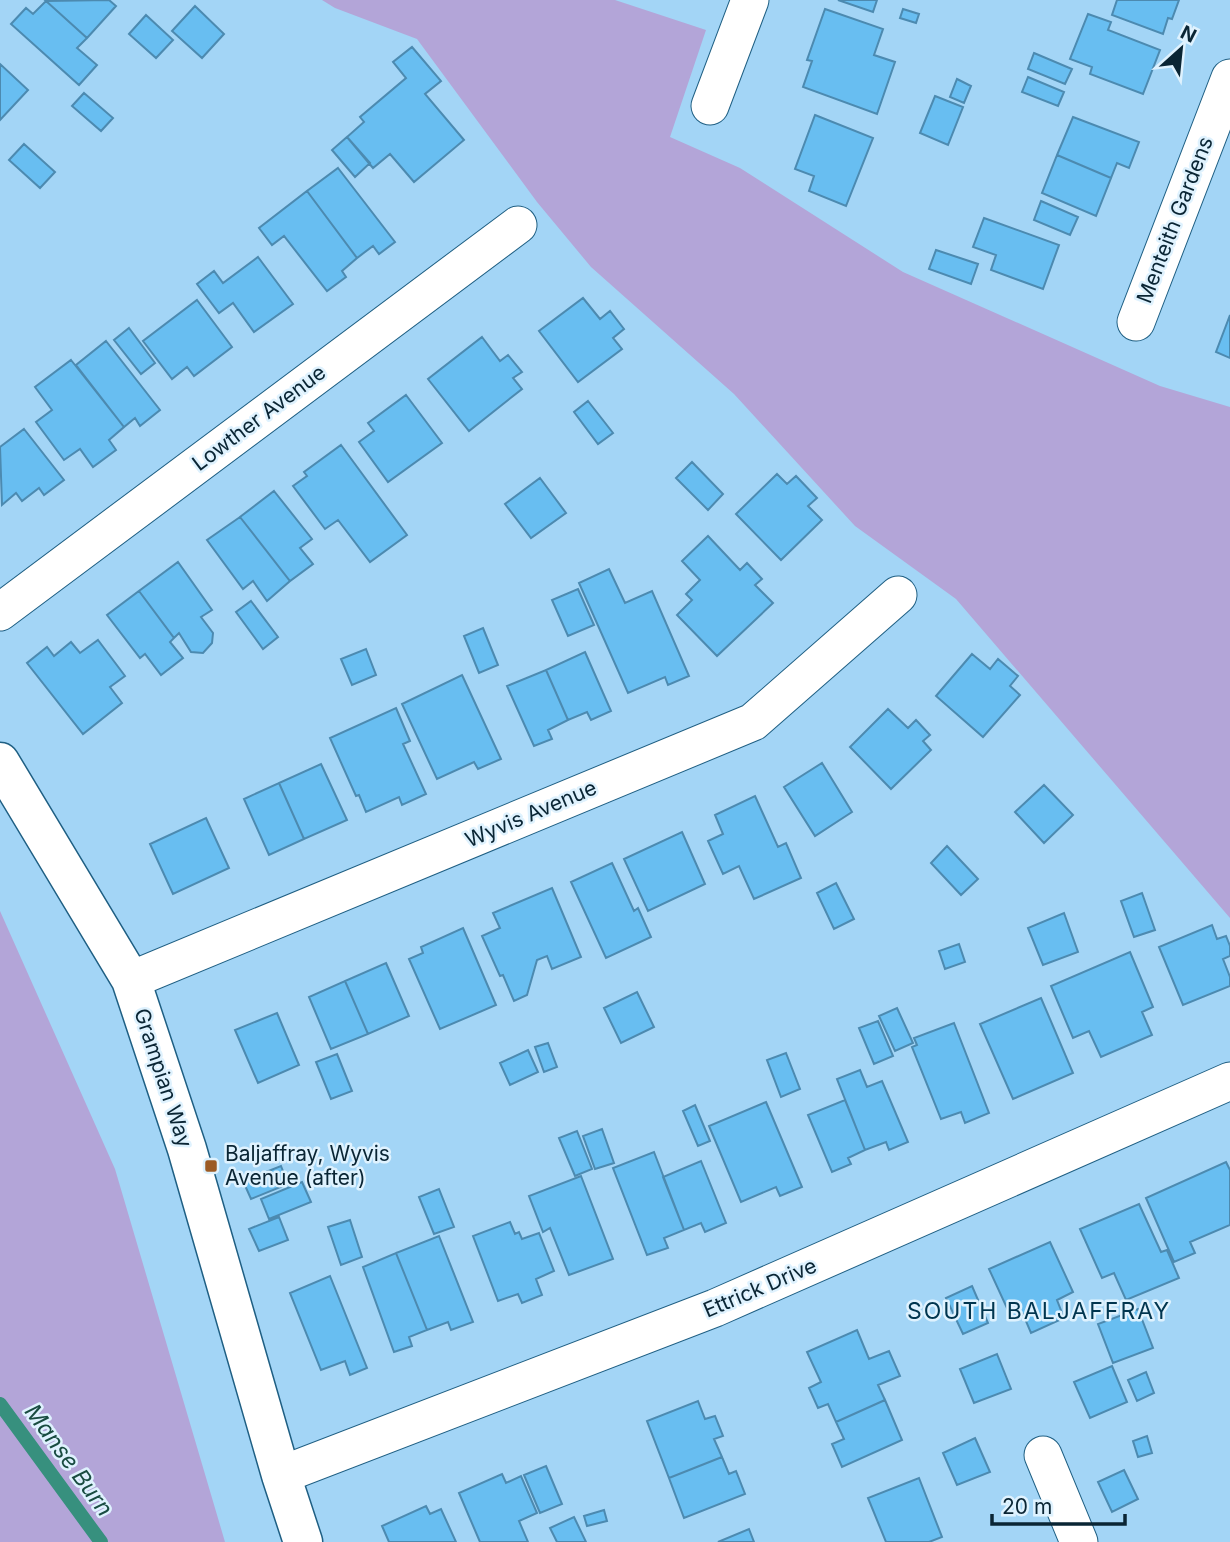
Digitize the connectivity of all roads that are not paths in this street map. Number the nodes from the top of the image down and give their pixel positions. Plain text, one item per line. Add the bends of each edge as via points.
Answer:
1 (750, 0) edge
2 (1230, 78) edge
3 (710, 106) dead end
4 (518, 225) dead end
5 (1136, 322) dead end
6 (898, 595) dead end
7 (0, 612) edge
8 (0, 762) edge
9 (131, 980) junction
10 (1230, 1082) edge
11 (1043, 1455) dead end
12 (281, 1475) junction
13 (303, 1542) edge
14 (1079, 1542) edge

1 - 3 street
2 - 5 street, Menteith Gardens
4 - 7 street, Lowther Avenue
6 - 9 street, Wyvis Avenue via 753,722
8 - 9 street, Grampian Way
9 - 12 street, Grampian Way via 187,1149
10 - 12 street, Ettrick Drive via 715,1308
11 - 14 street
12 - 13 street, Grampian Way

